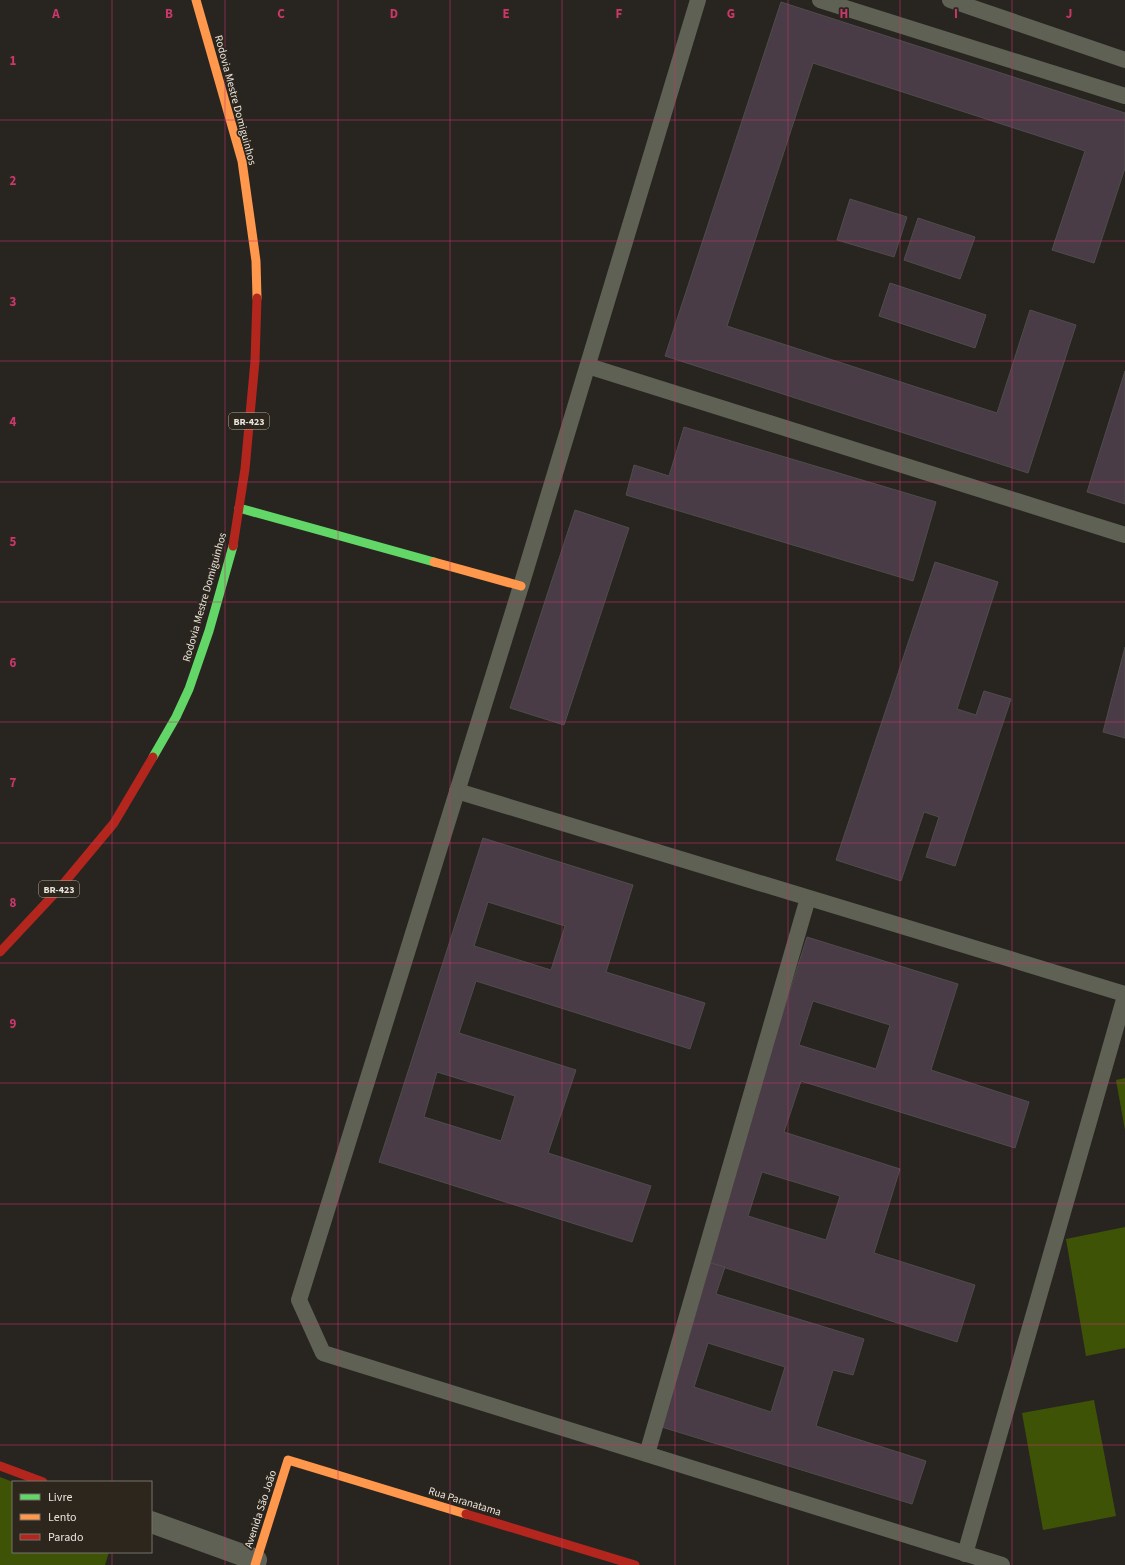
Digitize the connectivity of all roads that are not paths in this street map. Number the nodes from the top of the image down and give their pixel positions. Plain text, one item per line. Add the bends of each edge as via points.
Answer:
1 (196, 0) edge
2 (698, 0) edge
3 (820, 0) edge
4 (950, 0) edge
5 (1125, 60) edge
6 (1125, 96) edge
7 (588, 366) junction
8 (239, 508) junction
9 (1125, 535) edge
10 (521, 586) junction
11 (457, 791) junction
12 (808, 898) junction
13 (0, 952) edge
14 (1125, 995) edge
15 (647, 1454) junction
16 (288, 1460) joint
17 (0, 1466) edge
18 (40, 1481) edge
19 (152, 1522) edge
20 (965, 1554) junction
21 (256, 1563) edge
22 (635, 1565) edge
23 (1002, 1565) edge

1 - 8 main road, Rodovia Mestre Domiguinhos / BR-423 via 242,161 256,261 255,361
2 - 7 lane
3 - 6 lane
4 - 5 lane
7 - 9 lane
7 - 10 lane
8 - 10 main road
8 - 13 main road, Rodovia Mestre Domiguinhos / BR-423 via 233,548 209,631 189,689 176,717 114,822 59,889
10 - 11 lane
11 - 12 lane
11 - 15 lane via 299,1300 323,1354
12 - 14 lane
12 - 15 lane
14 - 20 lane
15 - 20 lane
16 - 21 main road, Avenida São João
16 - 22 main road, Rua Paranatama
17 - 18 main road
19 - 21 street
20 - 23 lane

